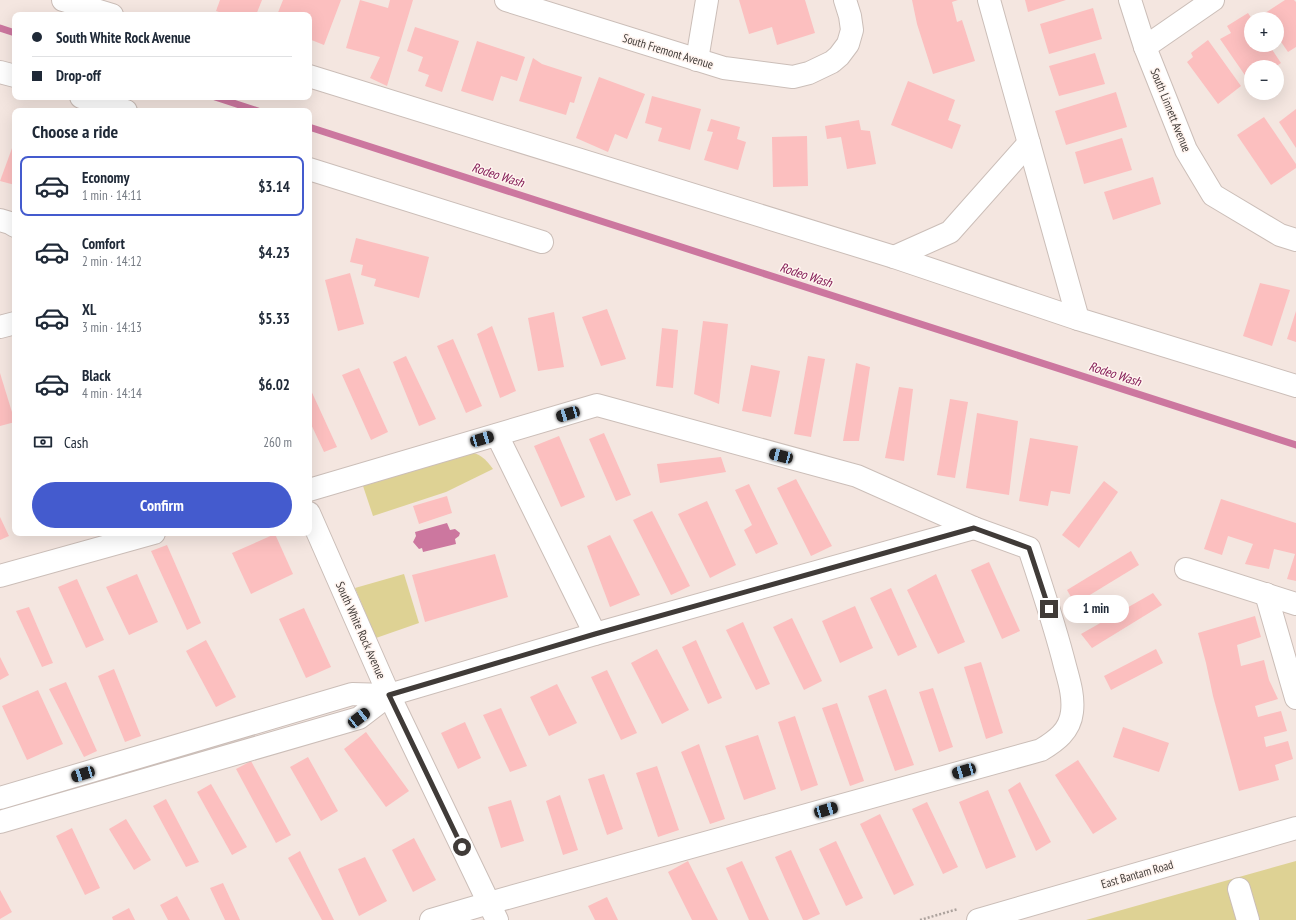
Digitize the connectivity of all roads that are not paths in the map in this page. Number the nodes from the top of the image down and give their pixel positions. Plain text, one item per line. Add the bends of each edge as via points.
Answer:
1 (63, 0) edge
2 (506, 0) edge
3 (707, 0) edge
4 (845, 0) edge
5 (989, 0) edge
6 (1130, 0) edge
7 (1213, 0) edge
8 (102, 12) edge
9 (1145, 46) junction
10 (697, 60) junction
11 (0, 72) edge
12 (12, 75) edge
13 (312, 77) edge
14 (91, 100) edge
15 (116, 108) edge
16 (1029, 143) junction
17 (312, 169) edge
18 (0, 220) edge
19 (12, 224) edge
20 (1291, 233) edge
21 (542, 242) dead end
22 (894, 257) junction
23 (1078, 319) junction
24 (12, 324) edge
25 (0, 327) edge
26 (1296, 386) edge
27 (496, 435) junction
28 (312, 489) edge
29 (312, 520) edge
30 (974, 528) junction
31 (143, 536) edge
32 (1186, 569) dead end
33 (0, 576) edge
34 (1266, 594) junction
35 (1296, 604) edge
36 (595, 634) junction
37 (389, 695) junction
38 (1296, 698) edge
39 (96, 770) junction
40 (104, 792) junction
41 (0, 798) edge
42 (0, 822) edge
43 (1296, 828) edge
44 (1239, 889) dead end
45 (493, 911) edge
46 (431, 920) edge
47 (978, 920) edge
48 (1248, 920) edge

1 - 8 street
2 - 10 street, South Fremont Avenue
3 - 10 street
4 - 10 street, South Fremont Avenue via 852,30 843,57 809,73 793,77 724,68
5 - 16 street
6 - 9 street, South Linnett Avenue
7 - 9 street
9 - 20 street, South Linnett Avenue via 1186,150 1213,195
11 - 12 street
13 - 22 street
14 - 15 street
16 - 22 street via 950,232
16 - 23 street
17 - 21 street
18 - 19 street
22 - 23 street
23 - 26 street
24 - 25 street
27 - 28 street
27 - 30 street via 597,405 857,476
27 - 36 street
29 - 37 street, South White Rock Avenue
30 - 36 street
30 - 45 street via 1029,548 1058,640 1072,696 1072,712 1068,724 1064,733 1054,742 1040,750
31 - 33 street
32 - 34 street
34 - 35 street
34 - 38 street
36 - 37 street
37 - 39 street via 352,694
37 - 40 street via 359,718
37 - 45 street, South White Rock Avenue
39 - 40 street
39 - 41 street
40 - 42 street
43 - 47 street, East Bantam Road
44 - 48 street
45 - 46 street

